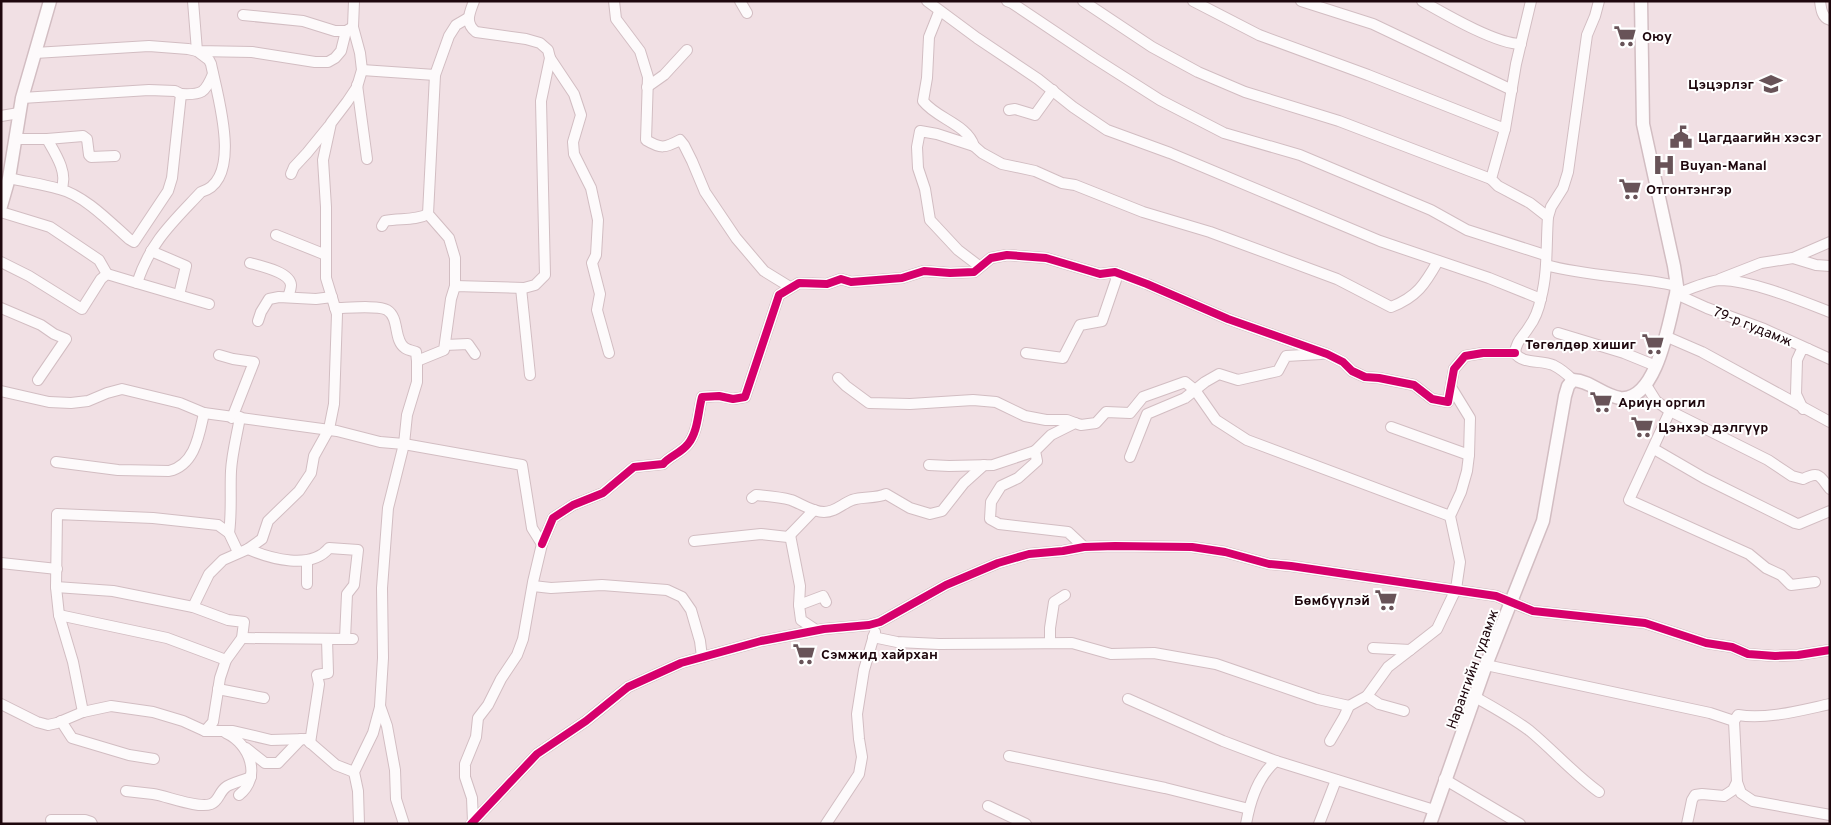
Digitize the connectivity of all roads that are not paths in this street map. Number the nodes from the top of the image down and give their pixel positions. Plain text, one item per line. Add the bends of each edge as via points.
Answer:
1 (50, 1) edge
2 (194, 1) edge
3 (354, 1) edge
4 (474, 1) edge
5 (614, 1) edge
6 (740, 1) edge
7 (927, 1) edge
8 (1007, 1) edge
9 (1084, 1) edge
10 (1193, 1) edge
11 (1301, 1) edge
12 (1422, 1) edge
13 (1531, 1) edge
14 (1599, 1) edge
15 (1642, 1) edge
16 (1820, 1) edge
17 (939, 12) junction
18 (747, 13) dead end
19 (243, 14) dead end
20 (468, 18) junction
21 (1830, 20) edge
22 (350, 29) junction
23 (1521, 44) junction
24 (687, 50) dead end
25 (197, 51) junction
26 (35, 53) junction
27 (550, 58) junction
28 (362, 70) junction
29 (213, 74) junction
30 (435, 75) junction
31 (357, 85) junction
32 (647, 87) junction
33 (1053, 90) junction
34 (1512, 90) junction
35 (181, 94) junction
36 (22, 98) junction
37 (1009, 110) dead end
38 (20, 113) junction
39 (1, 116) edge
40 (331, 123) junction
41 (1505, 129) junction
42 (16, 139) junction
43 (47, 139) junction
44 (974, 146) junction
45 (115, 156) dead end
46 (367, 159) dead end
47 (291, 174) dead end
48 (9, 178) junction
49 (1491, 179) junction
50 (61, 189) junction
51 (2, 200) edge
52 (1, 212) edge
53 (428, 214) junction
54 (1548, 217) junction
55 (382, 226) dead end
56 (276, 235) dead end
57 (1830, 242) edge
58 (151, 251) junction
59 (326, 255) junction
60 (1793, 258) junction
61 (1546, 260) junction
62 (1438, 261) junction
63 (1, 262) edge
64 (250, 263) dead end
65 (979, 266) junction
66 (1830, 266) edge
67 (1115, 272) junction
68 (108, 274) junction
69 (1719, 280) junction
70 (137, 283) junction
71 (455, 286) junction
72 (790, 287) junction
73 (521, 288) junction
74 (1676, 290) junction
75 (179, 295) junction
76 (288, 297) junction
77 (332, 297) junction
78 (1541, 299) junction
79 (209, 304) dead end
80 (1, 308) edge
81 (335, 308) junction
82 (1830, 312) edge
83 (258, 321) dead end
84 (1558, 333) dead end
85 (1665, 336) junction
86 (445, 345) junction
87 (1808, 349) junction
88 (1026, 352) dead end
89 (609, 353) dead end
90 (475, 354) dead end
91 (1327, 354) junction
92 (1515, 354) junction
93 (219, 355) dead end
94 (1830, 359) edge
95 (417, 361) junction
96 (1656, 366) junction
97 (530, 375) dead end
98 (838, 378) dead end
99 (38, 380) dead end
100 (1573, 380) junction
101 (1646, 385) junction
102 (1452, 387) junction
103 (1195, 390) junction
104 (1, 391) edge
105 (1803, 409) junction
106 (1670, 411) junction
107 (204, 413) junction
108 (236, 418) junction
109 (1830, 422) edge
110 (1075, 423) junction
111 (1391, 427) dead end
112 (329, 429) junction
113 (404, 444) junction
114 (1654, 449) junction
115 (1035, 451) junction
116 (1469, 455) junction
117 (1130, 457) dead end
118 (56, 462) dead end
119 (929, 465) dead end
120 (984, 465) junction
121 (1830, 489) edge
122 (752, 498) dead end
123 (814, 510) junction
124 (1830, 511) edge
125 (1450, 516) junction
126 (229, 533) junction
127 (790, 535) junction
128 (694, 540) dead end
129 (542, 544) junction
130 (1084, 547) junction
131 (243, 551) junction
132 (307, 561) junction
133 (1, 563) edge
134 (58, 569) junction
135 (1815, 582) dead end
136 (307, 584) dead end
137 (532, 586) junction
138 (56, 587) junction
139 (1456, 589) junction
140 (1065, 595) dead end
141 (826, 602) dead end
142 (1510, 603) junction
143 (799, 605) junction
144 (193, 607) junction
145 (59, 615) junction
146 (880, 622) junction
147 (816, 630) junction
148 (873, 636) junction
149 (242, 638) junction
150 (349, 639) junction
151 (1050, 642) junction
152 (1373, 648) dead end
153 (1410, 650) junction
154 (1830, 650) edge
155 (702, 657) junction
156 (226, 660) junction
157 (1486, 665) junction
158 (218, 689) junction
159 (1367, 696) junction
160 (1474, 697) junction
161 (264, 698) dead end
162 (1128, 699) dead end
163 (1, 704) edge
164 (1830, 704) edge
165 (380, 706) junction
166 (1349, 706) junction
167 (1404, 711) dead end
168 (83, 712) junction
169 (61, 721) junction
170 (1734, 721) junction
171 (221, 731) junction
172 (205, 732) junction
173 (305, 741) junction
174 (1330, 741) dead end
175 (245, 747) junction
176 (1009, 756) dead end
177 (154, 759) dead end
178 (1276, 761) junction
179 (270, 763) junction
180 (354, 772) junction
181 (252, 775) junction
182 (1444, 779) junction
183 (1336, 780) junction
184 (1737, 782) junction
185 (126, 791) dead end
186 (1599, 792) dead end
187 (239, 795) dead end
188 (988, 806) dead end
189 (1249, 809) junction
190 (1434, 810) junction
191 (1830, 815) edge
192 (51, 820) dead end
193 (473, 823) edge
194 (92, 824) edge
195 (359, 824) edge
196 (404, 824) edge
197 (826, 824) edge
198 (1026, 824) edge
199 (1246, 824) edge
200 (1319, 824) edge
201 (1430, 824) edge
202 (1520, 824) edge
203 (1686, 824) edge

1 - 26 main road
2 - 25 street
3 - 22 street
4 - 20 street
5 - 32 street via 616,19 640,51 648,77
6 - 18 street
7 - 17 street
8 - 61 street, 79-р гудамж via 1160,100 1224,133 1300,155 1431,210 1467,230
9 - 49 street via 1152,47 1198,72 1245,92 1339,121
10 - 41 street via 1259,35
11 - 34 street via 1373,24
12 - 23 street via 1510,44
13 - 23 street
14 - 54 street via 1587,35 1568,172
15 - 74 main road via 1643,124
16 - 21 street via 1822,13
17 - 33 street
17 - 44 street via 929,37 923,101 935,113 965,131
19 - 22 street via 303,21 335,31
20 - 27 street via 476,32 540,43 548,50
20 - 30 street via 456,25 449,36
22 - 25 street via 341,51 328,62 252,52
22 - 28 street via 360,53
23 - 34 street
24 - 32 street via 664,75
25 - 26 street via 149,46
25 - 29 street via 209,60
26 - 36 main road
27 - 73 street via 541,101 545,275 535,285
27 - 89 street via 574,94 581,115 573,142 574,154 591,188 598,220 596,255 592,263 600,294 597,310
28 - 30 street
28 - 31 street
29 - 35 street via 202,92
29 - 58 street via 224,123 221,175 216,184 201,192 160,235
30 - 53 street
31 - 40 street
31 - 46 street
32 - 72 street via 646,140 657,147 680,140 705,192 736,238 764,270
33 - 37 street via 1034,115
33 - 62 street via 1107,130 1170,152 1380,241
34 - 41 street
35 - 36 street via 149,90
35 - 50 street via 168,191 134,242 93,206
36 - 38 main road
38 - 39 street
38 - 42 main road
40 - 47 street via 294,166
40 - 59 street via 323,160
41 - 49 street
42 - 43 street
42 - 48 main road
43 - 45 street via 83,136 87,139 91,157
43 - 50 street via 64,179
44 - 62 street via 1002,164 1035,171 1143,212 1210,232 1336,279 1391,307 1404,302 1424,286
44 - 65 street via 920,132 917,148 918,168 930,220 958,250
48 - 50 street
48 - 51 main road
49 - 54 street
52 - 68 street via 50,227 99,260
53 - 55 street via 419,219 385,221
53 - 71 street via 449,238 455,258
54 - 61 street
56 - 59 street
57 - 60 street
58 - 70 street
58 - 75 street via 186,266
59 - 77 street via 326,278
60 - 66 street
60 - 69 street via 1760,264
61 - 74 street, 79-р гудамж via 1569,271 1650,280
61 - 78 street
62 - 78 street
63 - 68 street via 82,309 101,278
64 - 76 street via 288,279 291,286
65 - 67 street via 991,258 1007,255 1046,258 1100,274
65 - 72 street via 974,272 924,271 902,278 851,282 841,279 827,284 799,283
67 - 88 street via 1116,280 1102,321 1080,325 1063,358
67 - 91 street via 1228,319
68 - 70 street
69 - 74 street
69 - 82 street via 1748,284
70 - 75 street
71 - 73 street
71 - 86 street
72 - 129 street via 779,295 745,397 702,397 695,432 678,454 663,464 634,467 604,493 573,505 553,518
73 - 97 street
74 - 85 main road
74 - 87 street, 79-р гудамж via 1707,308
75 - 79 street
76 - 77 street
76 - 83 street via 270,299
77 - 81 street
78 - 92 street via 1533,320 1515,346
80 - 99 street via 66,339
81 - 95 street via 385,308 392,314 404,347 416,352
81 - 112 street via 334,404
84 - 96 street
85 - 96 main road
85 - 105 street via 1702,352
86 - 90 street via 468,344
86 - 95 street via 444,350
87 - 94 street, 79-р гудамж
87 - 105 street via 1802,349 1796,360 1796,394
91 - 102 street via 1365,377 1414,385 1432,399 1448,402
91 - 103 street via 1286,356 1278,371 1238,380 1219,374
92 - 100 street via 1523,360 1552,365
92 - 102 street via 1465,356 1454,369
93 - 108 street via 254,362
95 - 113 street via 417,382 407,415
96 - 101 main road
98 - 110 street via 870,403 996,402 1025,416
100 - 101 main road via 1589,383 1606,394 1621,398 1634,396
100 - 142 main road, Нарангийн гудамж via 1565,396 1543,521
101 - 106 street via 1656,401
102 - 116 street via 1470,418
103 - 110 street via 1185,382 1143,398 1130,414 1106,412 1096,423
103 - 117 street via 1185,398 1148,414
103 - 125 street via 1216,420 1248,440
104 - 107 street via 49,402 71,403 88,401 122,389 180,403
105 - 109 street
106 - 114 street
106 - 121 street via 1768,460 1792,476 1803,479 1810,475 1819,476
107 - 108 street
107 - 118 street via 197,446 176,470 118,470
108 - 112 street
108 - 126 street
110 - 115 street via 1052,435
111 - 116 street
112 - 113 street via 380,442
112 - 131 street via 303,485 268,521 262,539
113 - 129 street via 522,465 532,528
113 - 165 street via 388,508 382,588
114 - 124 street via 1795,523
114 - 135 street via 1629,500 1749,554 1781,575 1790,585
115 - 120 street
115 - 130 street via 1036,461 1018,478 1001,486 991,502 990,519 999,524 1068,532
116 - 125 street via 1461,492
119 - 120 street
120 - 123 street via 964,483 942,511 930,514 910,508 886,494 878,498 853,500 825,512
122 - 123 street via 756,495 783,498
123 - 127 street
125 - 139 street via 1460,562
126 - 131 street
126 - 134 street via 218,524 57,514
127 - 128 street via 761,534
127 - 143 street via 800,586
129 - 137 street
130 - 139 street via 1192,547 1269,564
130 - 146 street via 1029,554 998,563 946,586
131 - 132 street
131 - 144 street via 223,560 209,574
132 - 136 street
132 - 150 street via 323,556 329,548 358,550 354,585 347,594
133 - 134 street
134 - 138 street
137 - 155 street via 602,585 667,590 682,597 691,610
137 - 193 street via 517,655 478,718 476,737 465,764
138 - 144 street via 113,591
138 - 145 street
139 - 142 street via 1496,596
139 - 153 street via 1437,629
140 - 151 street via 1054,602
141 - 143 street via 823,596
142 - 154 street via 1533,611 1645,623 1748,654 1798,655
142 - 157 main road, Нарангийн гудамж
143 - 147 street via 801,620
144 - 149 street via 228,620 244,622
145 - 156 street via 167,638
145 - 168 street
146 - 147 street
146 - 148 street
147 - 155 street
148 - 151 street via 897,642 940,644
148 - 197 street via 857,714 862,757 860,774
149 - 150 street
149 - 156 street
150 - 173 street via 327,639 328,673 317,676 319,684
151 - 166 street via 1072,643 1111,654 1154,653 1216,664 1318,699
152 - 153 street
153 - 159 street via 1388,667
155 - 193 street via 628,687 586,721 536,754
156 - 158 street
157 - 160 main road, Нарангийн гудамж
157 - 170 street via 1710,713
158 - 161 street
158 - 172 street via 213,722
159 - 166 street
159 - 167 street via 1379,704
160 - 182 main road, Нарангийн гудамж
160 - 186 street via 1528,730
162 - 178 street
163 - 169 street via 37,722 48,725
164 - 170 street via 1783,714 1738,715
165 - 180 street via 373,733
165 - 196 street via 387,726 396,798
166 - 174 street
168 - 169 street
168 - 172 street via 111,706 152,712 183,721
169 - 177 street via 72,738
170 - 184 street
171 - 172 street
171 - 173 street via 271,740
171 - 175 street
173 - 179 street via 278,763
173 - 180 street via 336,765
175 - 179 street via 265,763
175 - 181 street
176 - 189 street
178 - 183 street
178 - 189 street via 1262,777
179 - 181 street
180 - 195 street
181 - 185 street via 227,785 208,806
181 - 187 street
182 - 190 main road, Нарангийн гудамж
182 - 202 street
183 - 190 street
183 - 200 street
184 - 191 street via 1741,793 1753,801
184 - 203 street via 1733,790 1724,796 1695,795
188 - 198 street
189 - 199 street
190 - 201 main road, Нарангийн гудамж
192 - 194 street via 85,820

